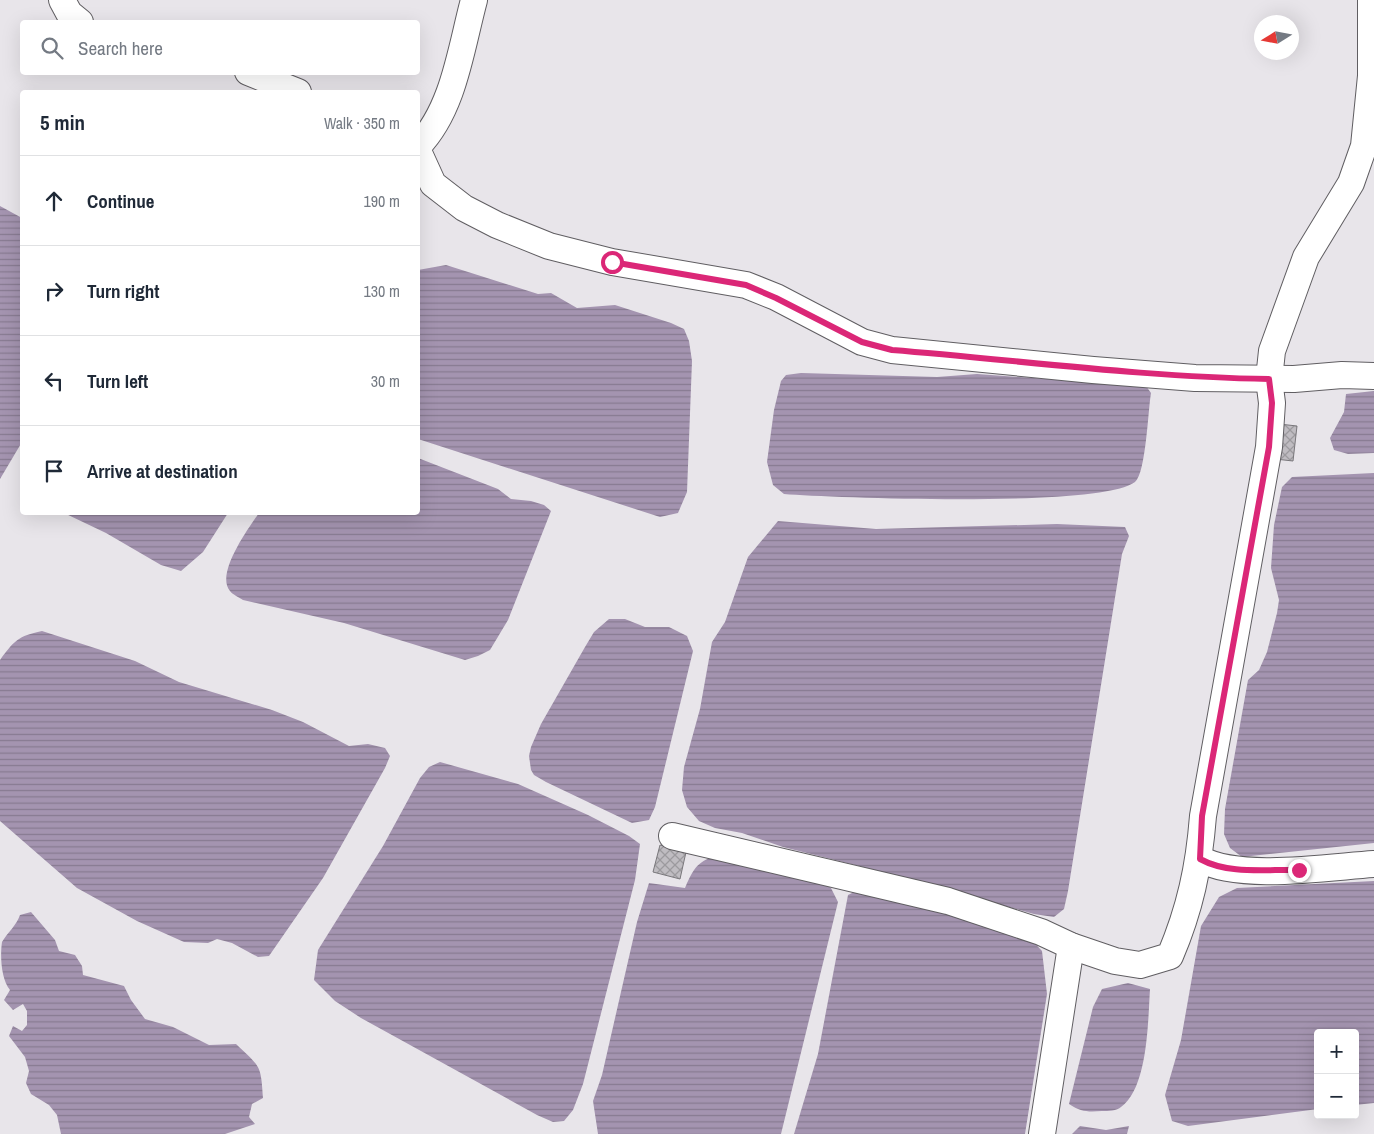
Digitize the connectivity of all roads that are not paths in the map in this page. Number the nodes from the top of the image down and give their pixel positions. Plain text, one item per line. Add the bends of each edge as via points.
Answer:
1 (62, 0) edge
2 (474, 0) edge
3 (1371, 0) edge
4 (78, 20) edge
5 (256, 75) edge
6 (293, 90) edge
7 (420, 144) edge
8 (420, 155) edge
9 (1374, 376) edge
10 (1269, 379) junction
11 (672, 836) dead end
12 (1200, 859) junction
13 (1374, 864) edge
14 (1071, 946) junction
15 (1042, 1134) edge

1 - 4 street
2 - 7 street via 447,99 429,135
3 - 10 street via 1371,76 1364,146 1351,183 1306,257 1272,351
5 - 6 street
8 - 10 street via 434,184 464,208 497,225 548,246 612,262 746,285 862,342 892,350 1195,378
9 - 10 street via 1342,374
10 - 12 street via 1272,403 1269,447 1202,816
11 - 14 street via 948,901 1041,932
12 - 13 street via 1212,866 1234,869 1299,870
12 - 14 street via 1170,956 1140,965 1114,961
14 - 15 street

